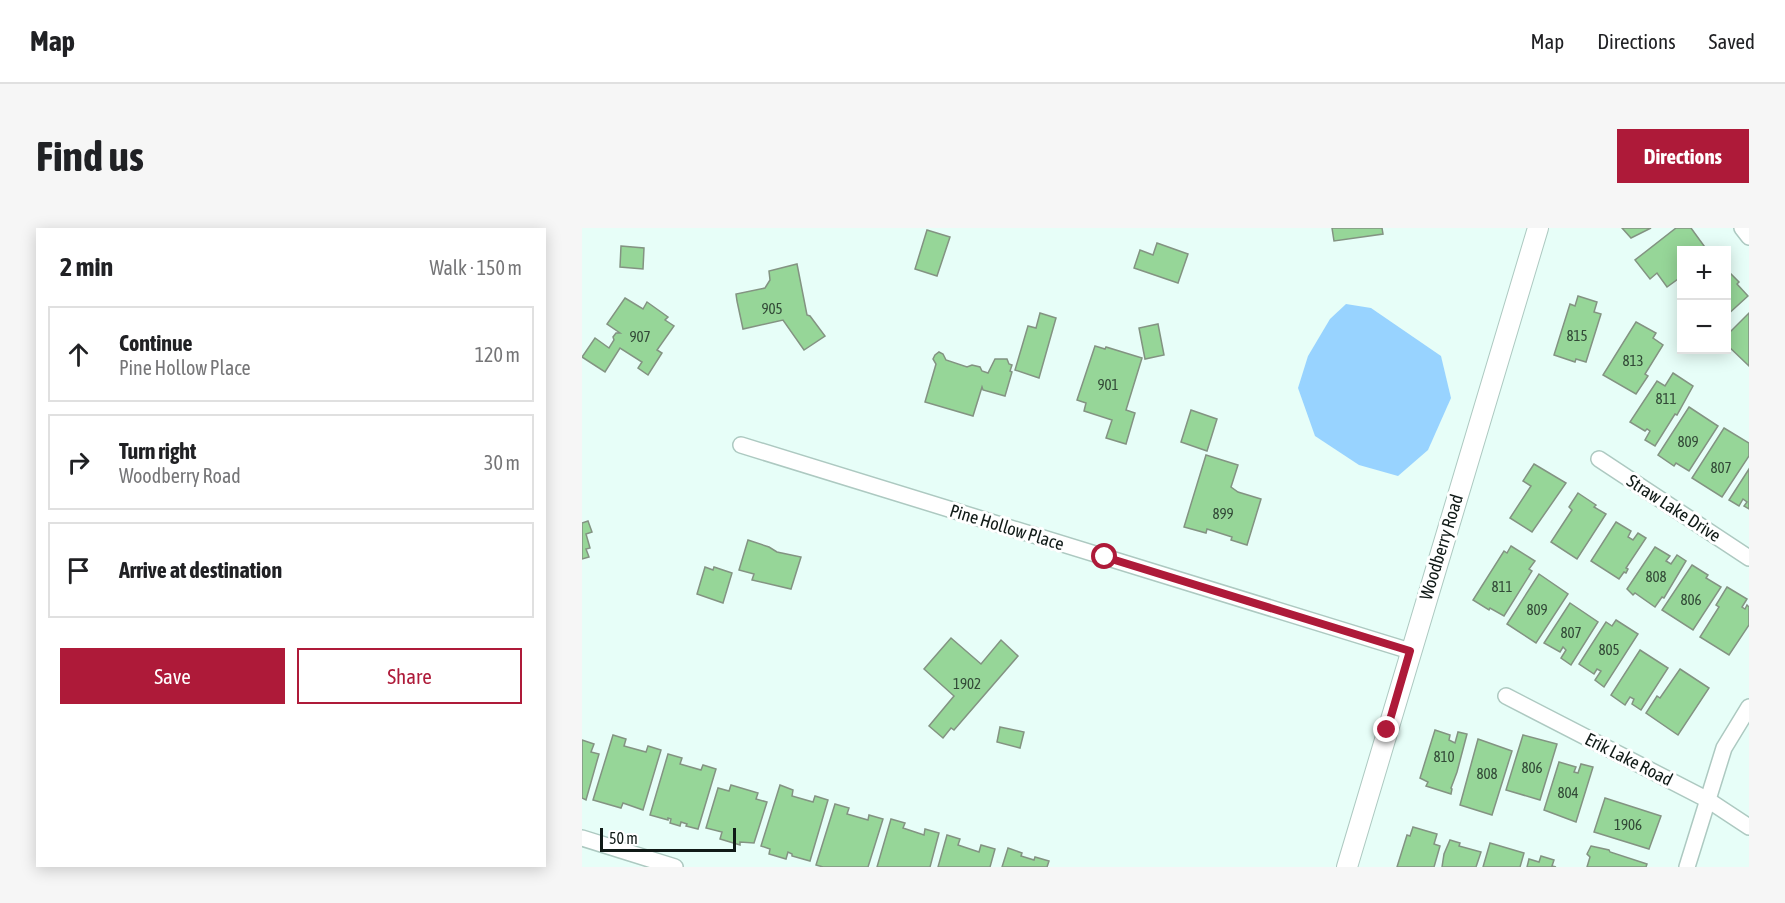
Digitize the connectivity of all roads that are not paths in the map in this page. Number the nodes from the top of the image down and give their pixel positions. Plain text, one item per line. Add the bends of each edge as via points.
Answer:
1 (1538, 228) edge
2 (1742, 228) edge
3 (1749, 237) edge
4 (741, 445) dead end
5 (1599, 459) dead end
6 (1749, 558) edge
7 (1410, 651) junction
8 (1506, 696) dead end
9 (1749, 707) edge
10 (1708, 800) junction
11 (1749, 827) edge
12 (582, 838) edge
13 (675, 867) edge
14 (1347, 867) edge
15 (1687, 867) edge

1 - 7 street, Woodberry Road
2 - 3 street
4 - 7 street, Pine Hollow Place
5 - 6 street, Straw Lake Drive
7 - 14 street, Woodberry Road
8 - 10 street, Erik Lake Road
9 - 10 street via 1724,748
10 - 11 street, Erik Lake Road
10 - 15 street
12 - 13 street

